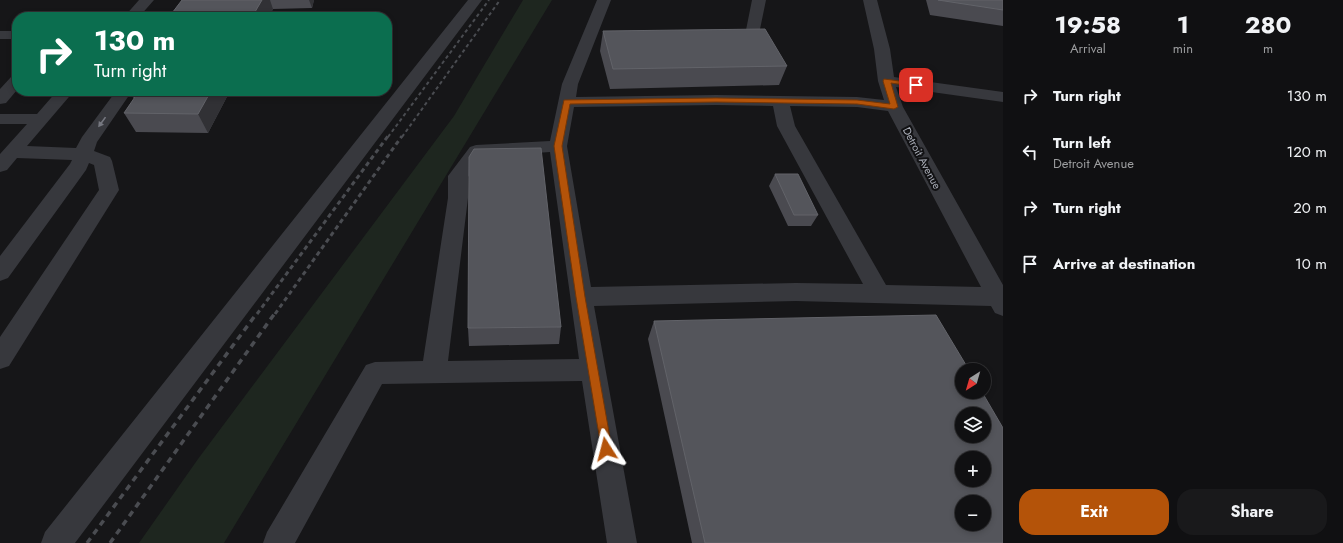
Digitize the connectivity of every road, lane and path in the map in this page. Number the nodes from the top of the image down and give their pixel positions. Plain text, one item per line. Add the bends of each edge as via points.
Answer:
1 (147, 0) edge
2 (475, 0) edge
3 (604, 0) edge
4 (759, 0) edge
5 (870, 0) edge
6 (136, 12) edge
7 (0, 35) edge
8 (12, 35) edge
9 (714, 36) edge
10 (886, 81) junction
11 (12, 86) edge
12 (62, 96) edge
13 (120, 96) edge
14 (1003, 97) edge
15 (0, 99) edge
16 (780, 101) junction
17 (567, 102) junction
18 (894, 107) junction
19 (0, 119) edge
20 (41, 119) junction
21 (558, 146) junction
22 (12, 152) junction
23 (83, 154) junction
24 (0, 166) edge
25 (0, 272) edge
26 (879, 293) junction
27 (580, 297) junction
28 (1000, 301) edge
29 (0, 358) edge
30 (593, 370) junction
31 (434, 372) junction
32 (56, 543) edge
33 (278, 543) edge
34 (622, 543) edge

1 - 6 street
2 - 32 street
3 - 17 street via 594,43 570,84
4 - 9 street via 752,34
5 - 10 street, Detroit Avenue via 882,49
7 - 8 street
10 - 14 street
10 - 18 street, Detroit Avenue
11 - 15 street
12 - 20 street
13 -> 23 street via 88,140
16 - 17 street
16 - 18 street via 857,102
16 - 26 street via 786,126
17 - 21 street
18 - 28 street, Detroit Avenue
19 - 20 street
20 - 22 street
21 - 27 street
21 - 31 street via 476,151 458,176 458,198
22 - 23 street
22 - 24 street
23 - 25 street via 79,166
23 - 29 street via 103,161 109,190
26 - 27 street via 736,292
26 - 28 street
27 - 30 street
30 - 31 street
30 - 34 street
31 - 33 street via 375,373

